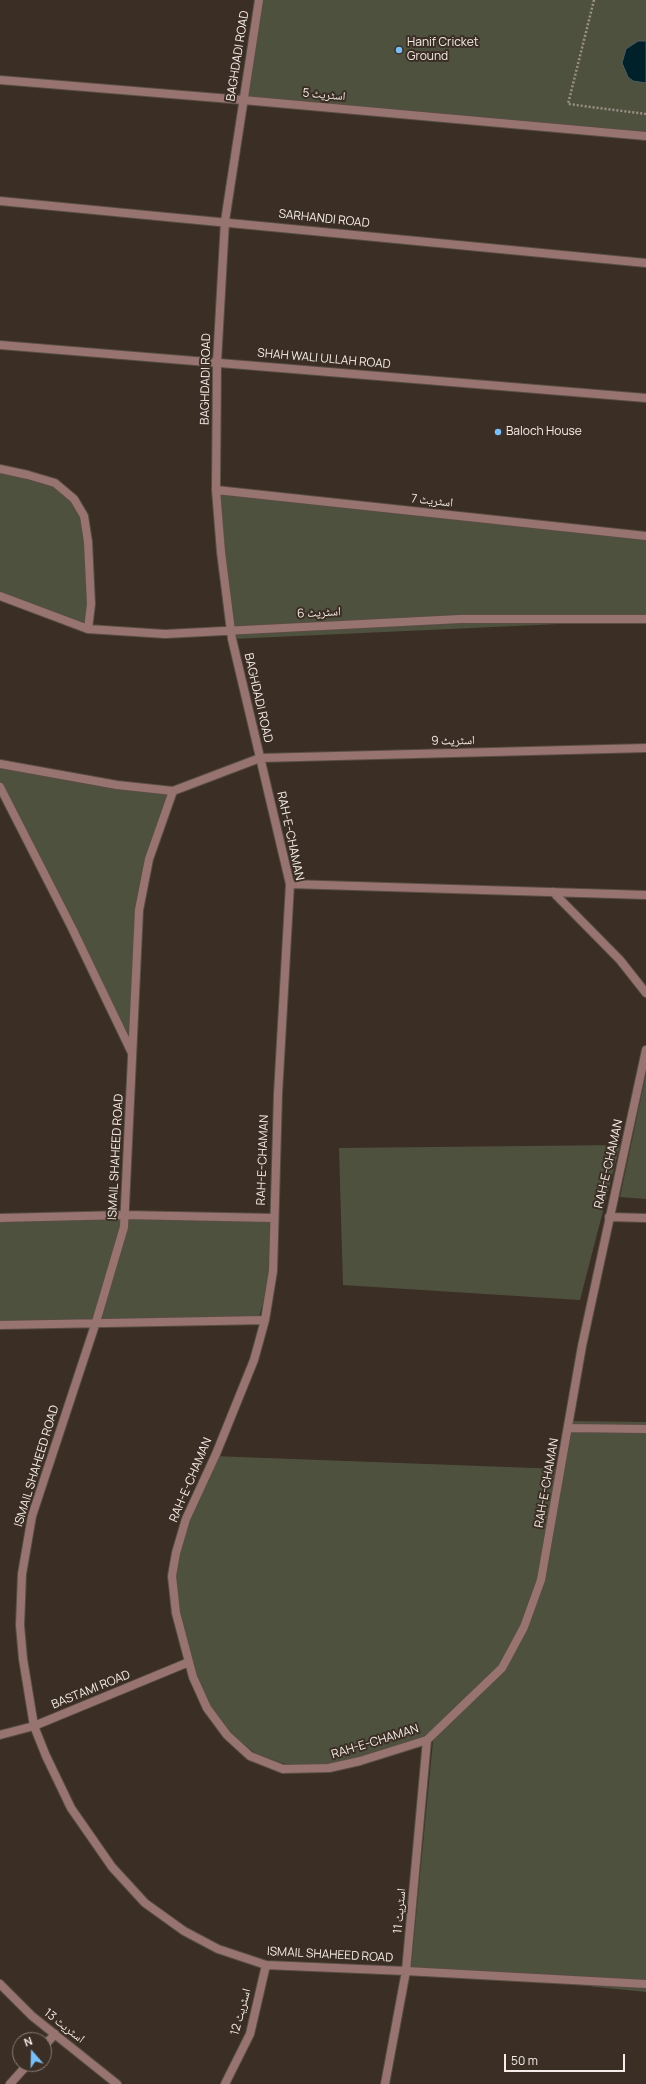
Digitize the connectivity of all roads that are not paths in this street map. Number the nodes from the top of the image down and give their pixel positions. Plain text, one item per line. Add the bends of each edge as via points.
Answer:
1 (258, 0) edge
2 (0, 80) edge
3 (243, 100) junction
4 (646, 136) edge
5 (0, 201) edge
6 (225, 221) junction
7 (646, 263) edge
8 (0, 345) edge
9 (217, 362) junction
10 (646, 398) edge
11 (0, 469) edge
12 (216, 490) junction
13 (646, 536) edge
14 (0, 596) edge
15 (646, 619) edge
16 (88, 629) junction
17 (230, 630) junction
18 (646, 748) edge
19 (260, 758) junction
20 (0, 764) edge
21 (0, 787) edge
22 (173, 791) junction
23 (290, 884) junction
24 (552, 892) junction
25 (646, 895) edge
26 (646, 993) edge
27 (646, 1050) edge
28 (133, 1056) junction
29 (125, 1215) junction
30 (609, 1217) junction
31 (0, 1218) edge
32 (273, 1218) junction
33 (646, 1218) edge
34 (265, 1320) junction
35 (96, 1322) junction
36 (0, 1325) edge
37 (568, 1428) junction
38 (646, 1429) edge
39 (189, 1662) junction
40 (34, 1726) junction
41 (0, 1735) edge
42 (427, 1740) junction
43 (266, 1965) junction
44 (406, 1970) junction
45 (0, 1984) edge
46 (646, 1984) edge
47 (55, 2034) junction
48 (52, 2037) edge
49 (21, 2072) edge
50 (10, 2084) edge
51 (117, 2084) edge
52 (225, 2084) edge
53 (386, 2084) edge

1 - 3 street, BAGHDADI ROAD
2 - 3 street, اسٹریٹ 5
3 - 4 street, اسٹریٹ 5
3 - 6 street, BAGHDADI ROAD
5 - 6 street, SARHANDI ROAD
6 - 7 street, SARHANDI ROAD
6 - 9 street, BAGHDADI ROAD
8 - 9 street, SHAH WALI ULLAH ROAD
9 - 10 street, SHAH WALI ULLAH ROAD
9 - 12 street, BAGHDADI ROAD
11 - 16 street via 28,474 55,483 74,499 84,516 91,604
12 - 13 street, اسٹریٹ 7
12 - 17 street, BAGHDADI ROAD
14 - 16 street, اسٹریٹ 6
15 - 17 street, اسٹریٹ 6 via 460,619
16 - 17 street, اسٹریٹ 6 via 165,634
17 - 19 street, BAGHDADI ROAD
18 - 19 street, اسٹریٹ 9
19 - 22 street, اسٹریٹ 9
19 - 23 street, RAH-E-CHAMAN
20 - 22 street via 117,786
21 - 28 street, ISMAIL SHAHEED ROAD via 72,928
22 - 28 street via 149,858 139,910
23 - 24 street
23 - 32 street, RAH-E-CHAMAN
24 - 25 street
24 - 26 street via 620,960
27 - 30 street, RAH-E-CHAMAN
28 - 29 street, ISMAIL SHAHEED ROAD
29 - 31 street
29 - 32 street
29 - 35 street, ISMAIL SHAHEED ROAD via 124,1228
30 - 33 street
30 - 37 street, RAH-E-CHAMAN
32 - 34 street, RAH-E-CHAMAN via 273,1271
34 - 35 street
34 - 39 street, RAH-E-CHAMAN via 254,1360 216,1454 186,1519 176,1553 172,1576 176,1613
35 - 36 street
35 - 40 street, ISMAIL SHAHEED ROAD via 32,1516 22,1574 20,1624
37 - 38 street
37 - 42 street, RAH-E-CHAMAN via 542,1580 524,1627 502,1668
39 - 40 street, BASTAMI ROAD
39 - 42 street, RAH-E-CHAMAN via 207,1708 226,1735 250,1756 283,1768 329,1768
40 - 41 street, BASTAMI ROAD
40 - 43 street, ISMAIL SHAHEED ROAD via 71,1808 112,1867 145,1903 184,1932 218,1949
42 - 44 street, اسٹریٹ 11
43 - 44 street, ISMAIL SHAHEED ROAD
43 - 52 street, اسٹریٹ 12 via 250,2034
44 - 46 street, ISMAIL SHAHEED ROAD
44 - 53 street, اسٹریٹ 11
45 - 47 street, اسٹریٹ 13 via 32,2016
47 - 48 street
47 - 51 street, اسٹریٹ 13
49 - 50 street

